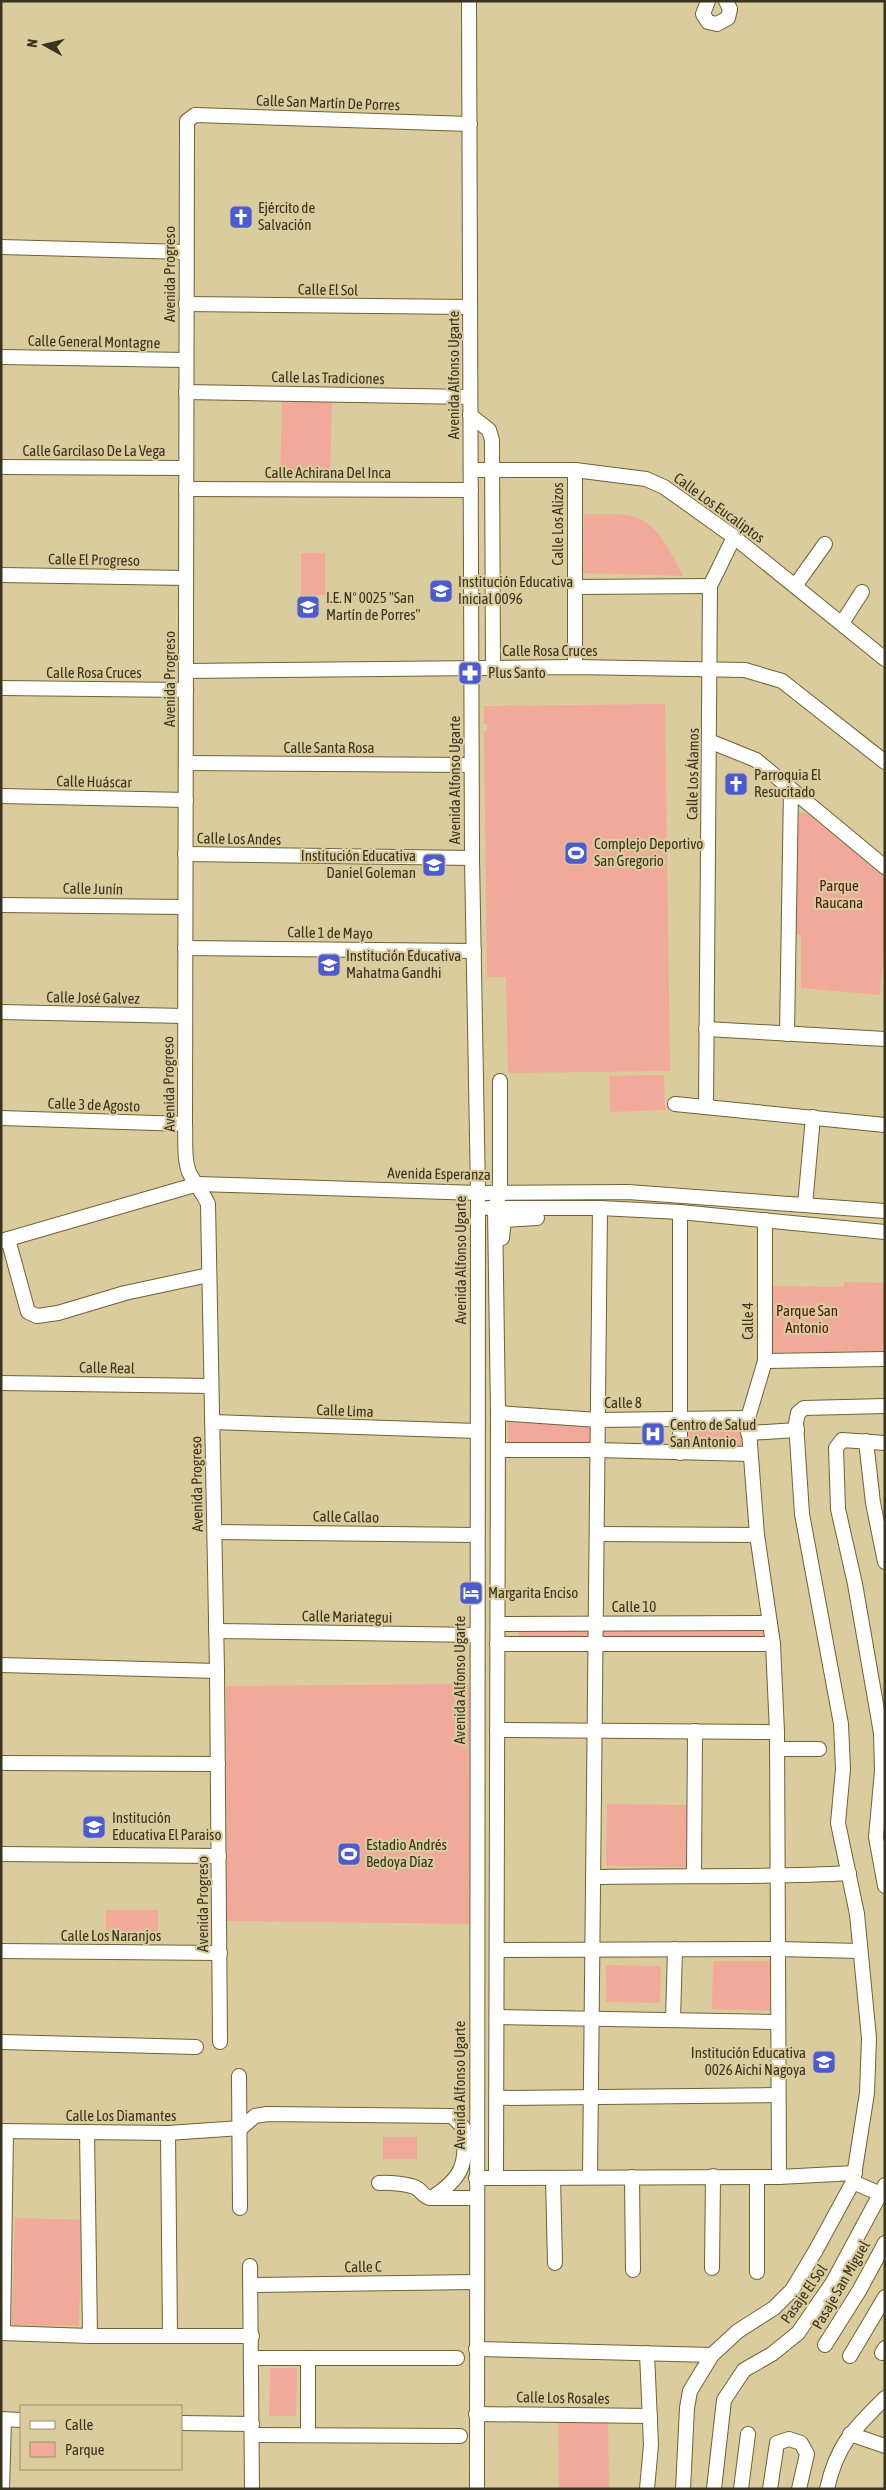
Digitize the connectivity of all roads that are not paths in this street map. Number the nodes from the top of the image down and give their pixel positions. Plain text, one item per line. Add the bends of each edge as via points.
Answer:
1 (469, 1) edge
2 (708, 1) edge
3 (726, 1) edge
4 (187, 121) joint
5 (470, 124) junction
6 (1, 247) edge
7 (186, 252) junction
8 (186, 304) junction
9 (470, 307) junction
10 (1, 357) edge
11 (186, 360) junction
12 (186, 392) junction
13 (470, 397) junction
14 (470, 415) junction
15 (1, 467) edge
16 (186, 468) junction
17 (470, 470) junction
18 (492, 470) junction
19 (574, 470) junction
20 (186, 489) junction
21 (471, 490) junction
22 (734, 538) junction
23 (825, 544) dead end
24 (1, 575) edge
25 (186, 578) junction
26 (710, 586) junction
27 (795, 586) junction
28 (575, 587) junction
29 (862, 592) dead end
30 (842, 623) junction
31 (885, 660) edge
32 (471, 667) junction
33 (493, 667) junction
34 (575, 667) junction
35 (710, 668) junction
36 (186, 671) junction
37 (1, 688) edge
38 (186, 690) junction
39 (709, 741) junction
40 (885, 762) edge
41 (186, 764) junction
42 (472, 766) junction
43 (791, 790) junction
44 (1, 796) edge
45 (186, 800) junction
46 (185, 854) junction
47 (472, 858) junction
48 (885, 867) edge
49 (1, 905) edge
50 (185, 907) junction
51 (185, 948) junction
52 (474, 951) junction
53 (1, 1012) edge
54 (185, 1016) junction
55 (706, 1029) junction
56 (787, 1034) junction
57 (885, 1039) edge
58 (500, 1081) dead end
59 (676, 1104) dead end
60 (706, 1107) junction
61 (813, 1117) junction
62 (1, 1118) edge
63 (185, 1124) junction
64 (885, 1125) edge
65 (198, 1184) junction
66 (500, 1192) junction
67 (478, 1193) junction
68 (805, 1206) junction
69 (478, 1207) junction
70 (495, 1209) junction
71 (885, 1211) edge
72 (600, 1212) junction
73 (680, 1212) junction
74 (765, 1220) junction
75 (885, 1232) edge
76 (5, 1240) edge
77 (496, 1274) junction
78 (209, 1275) junction
79 (885, 1359) edge
80 (764, 1361) junction
81 (1, 1383) edge
82 (212, 1386) junction
83 (885, 1406) edge
84 (498, 1413) junction
85 (678, 1419) junction
86 (598, 1420) junction
87 (212, 1422) junction
88 (748, 1425) junction
89 (797, 1430) junction
90 (477, 1431) junction
91 (866, 1441) junction
92 (885, 1443) edge
93 (498, 1450) junction
94 (598, 1450) junction
95 (680, 1453) junction
96 (749, 1454) junction
97 (214, 1532) junction
98 (597, 1534) junction
99 (477, 1535) junction
100 (758, 1535) junction
101 (885, 1562) edge
102 (595, 1623) junction
103 (770, 1623) junction
104 (498, 1624) junction
105 (216, 1631) junction
106 (477, 1635) junction
107 (595, 1643) junction
108 (497, 1644) junction
109 (773, 1644) junction
110 (1, 1665) edge
111 (217, 1671) junction
112 (497, 1730) junction
113 (594, 1731) junction
114 (695, 1732) junction
115 (777, 1732) junction
116 (777, 1749) junction
117 (819, 1749) dead end
118 (1, 1763) edge
119 (218, 1764) junction
120 (1, 1854) edge
121 (219, 1856) junction
122 (849, 1873) junction
123 (694, 1875) junction
124 (593, 1877) junction
125 (777, 1877) junction
126 (885, 1886) edge
127 (675, 1949) junction
128 (778, 1949) junction
129 (497, 1950) junction
130 (592, 1950) junction
131 (860, 1951) junction
132 (1, 1952) edge
133 (220, 1953) junction
134 (497, 2017) junction
135 (592, 2017) junction
136 (673, 2020) junction
137 (778, 2022) junction
138 (1, 2042) edge
139 (220, 2042) dead end
140 (196, 2047) dead end
141 (239, 2076) dead end
142 (778, 2095) junction
143 (590, 2097) junction
144 (497, 2098) junction
145 (241, 2128) junction
146 (4, 2131) edge
147 (87, 2132) junction
148 (168, 2133) junction
149 (712, 2176) junction
150 (632, 2177) junction
151 (757, 2177) junction
152 (779, 2177) junction
153 (476, 2178) junction
154 (496, 2178) junction
155 (553, 2178) junction
156 (590, 2178) junction
157 (854, 2178) junction
158 (379, 2183) dead end
159 (883, 2192) edge
160 (431, 2198) junction
161 (476, 2198) junction
162 (240, 2208) dead end
163 (885, 2243) edge
164 (555, 2263) dead end
165 (250, 2266) dead end
166 (712, 2268) dead end
167 (634, 2270) dead end
168 (757, 2272) dead end
169 (476, 2282) junction
170 (251, 2285) junction
171 (885, 2297) edge
172 (2, 2333) edge
173 (90, 2336) junction
174 (170, 2336) junction
175 (252, 2336) junction
176 (825, 2344) dead end
177 (476, 2349) junction
178 (647, 2353) junction
179 (712, 2355) junction
180 (850, 2356) dead end
181 (252, 2358) junction
182 (308, 2358) junction
183 (457, 2358) dead end
184 (885, 2398) edge
185 (476, 2414) junction
186 (650, 2416) junction
187 (3, 2419) edge
188 (20, 2420) edge
189 (182, 2423) edge
190 (252, 2429) junction
191 (308, 2434) junction
192 (748, 2434) dead end
193 (850, 2434) junction
194 (460, 2436) dead end
195 (885, 2446) edge
196 (2, 2489) edge
197 (252, 2489) edge
198 (477, 2489) edge
199 (647, 2489) edge
200 (683, 2489) edge
201 (714, 2489) edge
202 (741, 2489) edge
203 (770, 2489) edge
204 (799, 2489) edge
205 (826, 2489) edge

1 - 5 street, Avenida Alfonso Ugarte
2 - 3 street via 703,10 705,18 717,24 725,22 730,14
4 - 5 street, Calle San Martín De Porres via 195,115
4 - 7 street, Avenida Progreso
5 - 9 street, Avenida Alfonso Ugarte
6 - 7 street
7 - 8 street, Avenida Progreso
8 - 9 street, Calle El Sol
8 - 11 street, Avenida Progreso
9 - 13 street, Avenida Alfonso Ugarte
10 - 11 street, Calle General Montagne
11 - 12 street, Avenida Progreso
12 - 13 street, Calle Las Tradiciones
12 - 16 street, Avenida Progreso
13 - 14 street, Avenida Alfonso Ugarte
14 - 17 street, Avenida Alfonso Ugarte
14 - 18 street via 489,430
15 - 16 street, Calle Garcilaso De La Vega
16 - 20 street, Avenida Progreso
17 - 18 street, Calle Los Eucaliptos
17 - 21 street, Avenida Alfonso Ugarte
18 - 19 street, Calle Los Eucaliptos
18 - 33 street
19 - 22 street, Calle Los Eucaliptos via 646,479 664,487
19 - 28 street, Calle Los Alizos
20 - 21 street, Calle Achirana Del Inca
20 - 25 street, Avenida Progreso
21 - 32 street, Avenida Alfonso Ugarte
22 - 26 street, Calle Los Álamos
22 - 27 street, Calle Los Eucaliptos
23 - 27 street
24 - 25 street, Calle El Progreso
25 - 36 street, Avenida Progreso
26 - 28 street
26 - 35 street, Calle Los Álamos
27 - 30 street, Calle Los Eucaliptos
28 - 34 street, Calle Los Alizos
29 - 30 street
30 - 31 street, Calle Los Eucaliptos
32 - 33 street, Calle Rosa Cruces
32 - 36 street, Calle Rosa Cruces
32 - 42 street, Avenida Alfonso Ugarte
33 - 34 street, Calle Rosa Cruces
34 - 35 street, Calle Rosa Cruces
35 - 39 street, Calle Los Álamos
35 - 40 street, Calle Rosa Cruces via 745,670 782,682
36 - 38 street, Avenida Progreso
37 - 38 street, Calle Rosa Cruces
38 - 41 street, Avenida Progreso
39 - 43 street via 756,760
39 - 55 street, Calle Los Álamos
41 - 42 street, Calle Santa Rosa
41 - 45 street, Avenida Progreso
42 - 47 street, Avenida Alfonso Ugarte
43 - 48 street
43 - 56 street
44 - 45 street, Calle Huáscar
45 - 46 street, Avenida Progreso
46 - 47 street, Calle Los Andes
46 - 50 street, Avenida Progreso
47 - 52 street, Avenida Alfonso Ugarte
49 - 50 street, Calle Junín
50 - 51 street, Avenida Progreso
51 - 52 street, Calle 1 de Mayo
51 - 54 street, Avenida Progreso
52 - 67 street, Avenida Alfonso Ugarte
53 - 54 street, Calle José Galvez
54 - 63 street, Avenida Progreso
55 - 56 street
55 - 60 street, Calle Los Álamos
56 - 57 street
58 - 66 street
59 - 60 street
60 - 61 street
61 - 64 street
61 - 68 street
62 - 63 street, Calle 3 de Agosto
63 - 65 street, Avenida Progreso via 188,1164
65 - 67 street, Avenida Esperanza
65 - 76 street, Avenida Esperanza
65 - 78 street, Avenida Progreso via 208,1204
66 - 67 street, Avenida Esperanza
66 - 68 street, Avenida Esperanza via 628,1192
66 - 70 street
67 - 69 street, Avenida Alfonso Ugarte
68 - 71 street, Avenida Esperanza
69 - 70 street
69 - 90 street, Avenida Alfonso Ugarte
70 - 72 street
70 - 77 street
72 - 73 street
72 - 77 street via 504,1220 502,1251
72 - 86 street
73 - 74 street
73 - 85 street
74 - 75 street
74 - 80 street, Calle 4
76 - 78 street via 28,1312 37,1316
77 - 84 street
78 - 82 street, Avenida Progreso
79 - 80 street
80 - 88 street, Calle 4
81 - 82 street, Calle Real
82 - 87 street, Avenida Progreso
83 - 89 street via 804,1408 798,1413
84 - 86 street, Calle 8
84 - 93 street
85 - 86 street, Calle 8
85 - 88 street, Calle 8
85 - 95 street
86 - 94 street
87 - 90 street, Calle Lima
87 - 97 street, Avenida Progreso
88 - 89 street, Calle 8
88 - 96 street, Calle 4
89 - 122 street via 802,1514 841,1724 843,1769 838,1822
90 - 99 street, Avenida Alfonso Ugarte
91 - 92 street
91 - 101 street via 873,1503
91 - 126 street via 842,1440 837,1444 838,1509 855,1584 881,1733 882,1772 876,1837
93 - 94 street
93 - 104 street
94 - 95 street
94 - 98 street
95 - 96 street
96 - 100 street, Calle 4
97 - 99 street, Calle Callao
97 - 105 street, Avenida Progreso
98 - 100 street
98 - 102 street
99 - 106 street, Avenida Alfonso Ugarte
100 - 103 street, Calle 4
102 - 103 street, Calle 10
102 - 104 street, Calle 10
102 - 107 street
103 - 109 street, Calle 4
104 - 108 street
105 - 106 street, Calle Mariategui
105 - 111 street, Avenida Progreso
106 - 153 street, Avenida Alfonso Ugarte
107 - 108 street
107 - 109 street
107 - 113 street
108 - 112 street
109 - 115 street, Calle 4
110 - 111 street
111 - 119 street, Avenida Progreso
112 - 113 street
112 - 129 street
113 - 114 street
113 - 124 street
114 - 115 street
114 - 123 street
115 - 116 street, Calle 4
116 - 117 street
116 - 125 street, Calle 4
118 - 119 street
119 - 121 street, Avenida Progreso
120 - 121 street
121 - 133 street, Avenida Progreso
122 - 125 street
122 - 131 street
123 - 124 street
123 - 125 street
124 - 130 street
125 - 128 street, Calle 4
127 - 128 street
127 - 130 street
127 - 136 street
128 - 131 street
128 - 137 street, Calle 4
129 - 130 street
129 - 134 street
130 - 135 street
131 - 157 street via 869,2038 868,2076
132 - 133 street, Calle Los Naranjos
133 - 139 street, Avenida Progreso
134 - 135 street
134 - 144 street
135 - 136 street
135 - 143 street
136 - 137 street
137 - 142 street, Calle 4
138 - 140 street
141 - 145 street
142 - 143 street
142 - 152 street, Calle 4
143 - 144 street
143 - 156 street
144 - 154 street
145 - 148 street, Calle Los Diamantes
145 - 160 street via 254,2116 267,2114 452,2116 463,2127 463,2161 452,2184
145 - 162 street
146 - 147 street, Calle Los Diamantes
146 - 172 street
147 - 148 street, Calle Los Diamantes
147 - 173 street
148 - 174 street
149 - 150 street
149 - 151 street
149 - 166 street
150 - 156 street
150 - 167 street
151 - 152 street
151 - 168 street
152 - 157 street
153 - 154 street
153 - 161 street, Avenida Alfonso Ugarte
154 - 155 street
155 - 156 street
155 - 164 street
157 - 159 street
157 - 179 street via 837,2214 792,2290 774,2308 738,2331
158 - 160 street via 414,2187
159 - 201 street, Pasaje El Sol via 833,2282 798,2333 772,2354 744,2370 724,2400
160 - 161 street
161 - 169 street, Avenida Alfonso Ugarte
163 - 176 street, Pasaje San Miguel
165 - 170 street
169 - 170 street, Calle C
169 - 177 street, Avenida Alfonso Ugarte
170 - 175 street
171 - 180 street
172 - 173 street
173 - 174 street
174 - 175 street
175 - 181 street
177 - 178 street
177 - 185 street, Avenida Alfonso Ugarte
178 - 179 street
178 - 186 street
179 - 200 street via 690,2392
181 - 182 street
181 - 190 street
182 - 183 street
182 - 191 street
184 - 193 street
185 - 186 street, Calle Los Rosales
185 - 198 street, Avenida Alfonso Ugarte
186 - 199 street
187 - 188 street
187 - 196 street
189 - 190 street
190 - 191 street
190 - 197 street
191 - 194 street
192 - 202 street
193 - 195 street
193 - 205 street via 839,2450
203 - 204 street via 777,2443 785,2439 803,2446 806,2454

